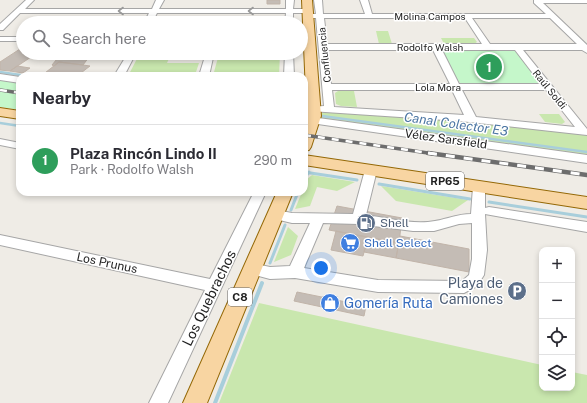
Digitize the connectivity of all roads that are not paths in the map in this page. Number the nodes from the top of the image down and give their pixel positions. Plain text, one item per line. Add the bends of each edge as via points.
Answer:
1 (30, 0) edge
2 (160, 0) edge
3 (290, 0) edge
4 (318, 0) edge
5 (364, 0) edge
6 (587, 1) edge
7 (18, 11) junction
8 (154, 11) junction
9 (290, 11) junction
10 (311, 11) edge
11 (152, 16) edge
12 (290, 16) edge
13 (369, 16) junction
14 (467, 16) junction
15 (552, 16) junction
16 (0, 28) edge
17 (0, 39) edge
18 (16, 39) edge
19 (323, 47) junction
20 (436, 47) junction
21 (488, 47) junction
22 (517, 47) junction
23 (586, 49) edge
24 (128, 60) edge
25 (208, 60) edge
26 (289, 60) edge
27 (121, 72) edge
28 (205, 72) edge
29 (289, 72) edge
30 (0, 77) edge
31 (16, 79) edge
32 (327, 87) junction
33 (456, 87) junction
34 (548, 87) junction
35 (329, 110) junction
36 (0, 112) edge
37 (16, 114) edge
38 (310, 116) edge
39 (472, 120) junction
40 (308, 126) edge
41 (586, 132) edge
42 (0, 142) edge
43 (16, 145) edge
44 (587, 159) edge
45 (308, 161) edge
46 (371, 170) junction
47 (479, 187) junction
48 (258, 196) edge
49 (283, 196) edge
50 (587, 203) edge
51 (276, 215) junction
52 (484, 215) junction
53 (319, 218) junction
54 (358, 219) junction
55 (587, 228) edge
56 (0, 240) edge
57 (252, 270) junction
58 (296, 272) junction
59 (215, 286) junction
60 (158, 403) edge
61 (195, 403) edge

1 - 7 street
2 - 8 street
3 - 9 street
4 - 10 street, Confluencia
5 - 13 street
6 - 15 street via 537,1
8 -> 7 street, Molina Campos
7 - 16 street
9 -> 8 street, Molina Campos
8 - 11 street
9 - 10 street, Molina Campos
9 - 12 street
10 - 13 street, Molina Campos
10 - 19 street, Confluencia
10 - 38 main road
13 - 14 street, Molina Campos
14 - 15 street, Molina Campos
14 - 21 street
15 - 23 street
17 - 18 street
19 - 20 street, Rodolfo Walsh
19 - 32 street, Confluencia
20 - 21 street, Rodolfo Walsh
20 - 33 street
21 - 22 street, Rodolfo Walsh
22 - 23 street, Rodolfo Walsh
22 - 34 street, Raúl Soldi
24 - 27 street
25 - 28 street
26 - 29 street
30 - 31 street
32 - 33 street, Lola Mora
32 - 35 street, Confluencia
33 - 34 street, Lola Mora
33 - 39 street
34 - 41 street, Raúl Soldi
35 - 38 street
35 - 39 street
36 - 37 main road
38 - 40 main road
38 - 44 street, Vélez Sarsfield
39 - 41 street
42 - 43 street
45 - 46 main road, RP65
46 - 47 main road, RP65
46 - 54 street
47 - 50 main road, RP65
47 - 52 street
48 - 59 street, Los Quebrachos
49 - 51 main road, C8
51 - 53 street
51 - 57 main road, C8
52 - 54 street via 434,226
52 - 55 street
52 - 58 street via 477,274 474,281 464,287 378,286
53 - 54 street
53 - 58 street
56 - 59 street, Los Prunus
57 - 58 street via 270,273
57 - 61 main road, C8
59 - 60 street, Los Quebrachos

